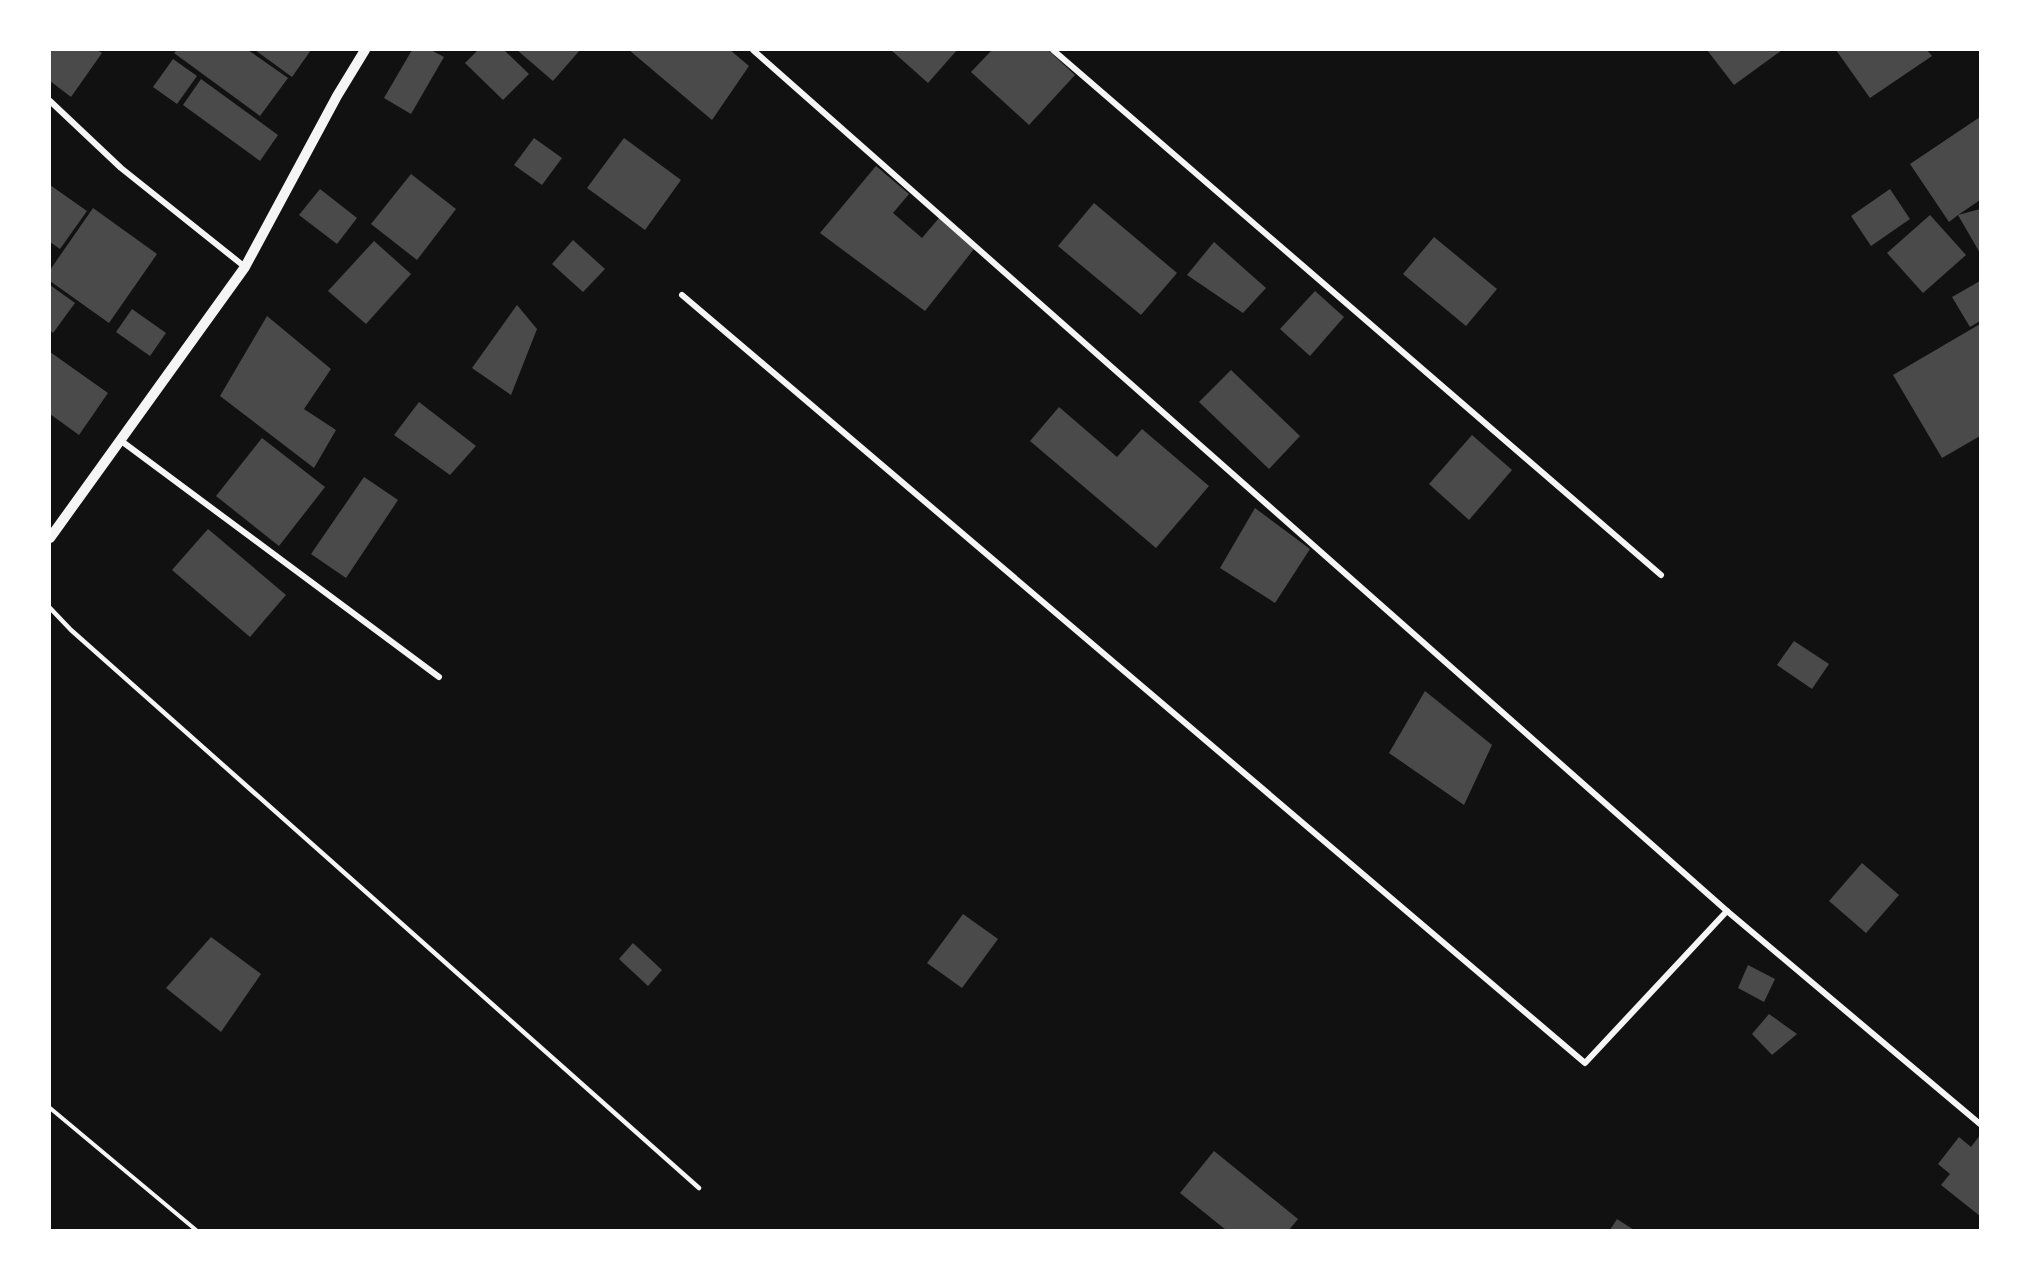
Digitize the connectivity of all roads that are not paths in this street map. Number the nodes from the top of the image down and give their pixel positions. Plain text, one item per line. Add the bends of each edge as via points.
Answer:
1 (365, 50) edge
2 (753, 50) edge
3 (1053, 50) edge
4 (50, 100) edge
5 (245, 267) junction
6 (682, 296) dead end
7 (120, 440) junction
8 (50, 538) edge
9 (1661, 575) dead end
10 (50, 608) edge
11 (439, 677) dead end
12 (1727, 911) junction
13 (1980, 1124) edge
14 (699, 1188) dead end

1 - 5 street
2 - 12 street
3 - 9 street
4 - 5 street via 121,168
5 - 7 street
6 - 12 street via 1585,1064
7 - 8 street
7 - 11 street
10 - 14 lane
12 - 13 street

